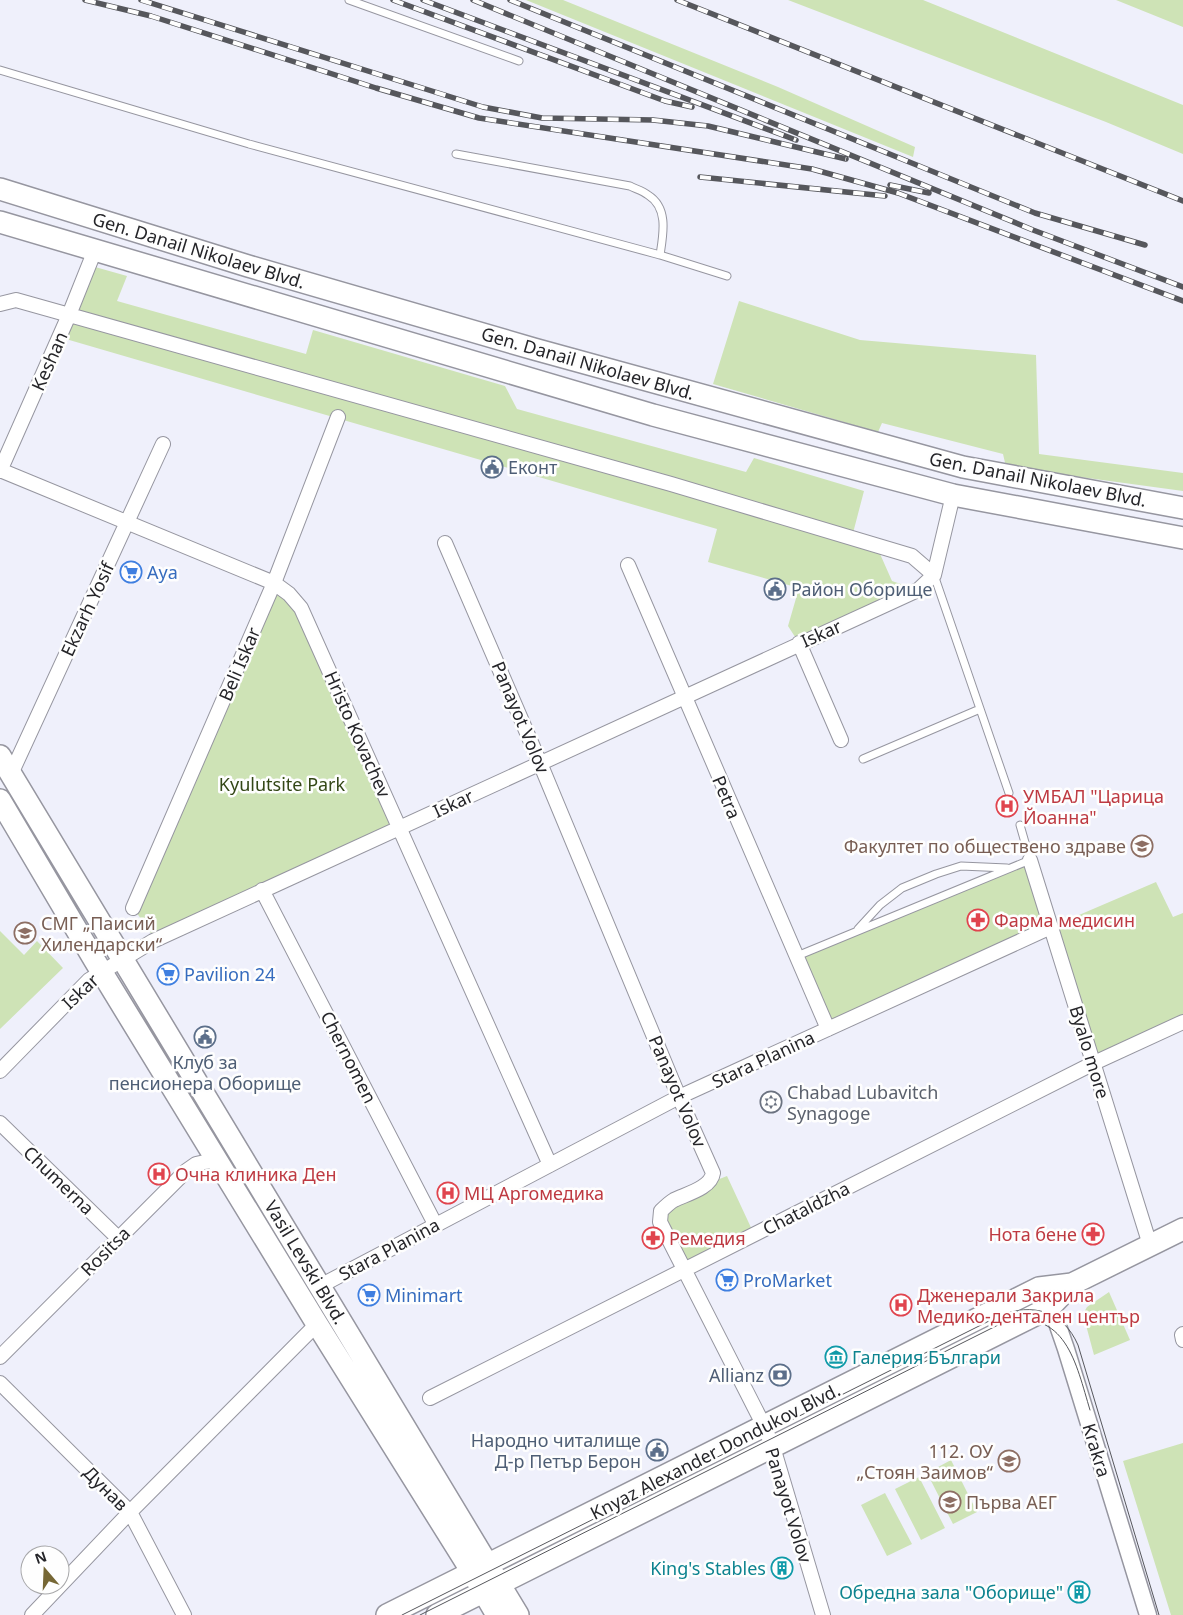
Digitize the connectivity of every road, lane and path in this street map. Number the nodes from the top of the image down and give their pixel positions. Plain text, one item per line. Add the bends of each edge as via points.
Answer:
1 (349, 0) edge
2 (519, 61) dead end
3 (0, 70) edge
4 (456, 154) dead end
5 (0, 189) edge
6 (3, 226) edge
7 (95, 250) junction
8 (660, 255) junction
9 (728, 276) dead end
10 (0, 304) edge
11 (69, 315) junction
12 (338, 417) dead end
13 (163, 444) dead end
14 (0, 470) edge
15 (953, 495) junction
16 (1183, 508) edge
17 (127, 522) junction
18 (1183, 538) edge
19 (445, 543) dead end
20 (628, 564) dead end
21 (934, 575) junction
22 (274, 583) junction
23 (799, 643) junction
24 (684, 696) junction
25 (980, 709) junction
26 (841, 740) dead end
27 (863, 759) dead end
28 (540, 763) junction
29 (6, 765) edge
30 (1009, 792) dead end
31 (0, 800) edge
32 (1020, 825) dead end
33 (399, 828) junction
34 (1030, 860) junction
35 (1010, 868) junction
36 (262, 890) junction
37 (133, 908) dead end
38 (1051, 927) junction
39 (855, 932) junction
40 (796, 956) junction
41 (123, 958) junction
42 (102, 971) junction
43 (1183, 1022) edge
44 (828, 1029) junction
45 (1094, 1063) junction
46 (0, 1071) edge
47 (680, 1097) junction
48 (0, 1123) edge
49 (218, 1159) junction
50 (550, 1165) junction
51 (435, 1224) junction
52 (1183, 1229) edge
53 (118, 1238) junction
54 (1150, 1245) junction
55 (684, 1270) junction
56 (1072, 1284) junction
57 (320, 1286) junction
58 (1039, 1288) junction
59 (1049, 1308) junction
60 (317, 1324) junction
61 (0, 1357) edge
62 (0, 1383) edge
63 (430, 1398) dead end
64 (764, 1426) junction
65 (773, 1447) junction
66 (130, 1512) junction
67 (480, 1568) junction
68 (491, 1588) junction
69 (32, 1615) edge
70 (184, 1615) edge
71 (387, 1615) edge
72 (437, 1615) edge
73 (497, 1615) edge
74 (518, 1615) edge
75 (823, 1615) edge
76 (1148, 1615) edge

1 - 2 lane
3 - 8 lane via 249,144
4 - 8 lane via 630,186 650,195 660,209 664,227
5 - 16 main road, Gen. Danail Nikolaev Blvd. via 248,266 534,349 963,468
6 - 7 main road, Gen. Danail Nikolaev Blvd.
7 - 11 street, Keshan
7 - 15 main road, Gen. Danail Nikolaev Blvd. via 653,414
8 - 9 lane
10 - 11 street via 16,300
11 - 14 street, Keshan
11 - 21 street via 671,484 912,556
12 - 22 street, Beli Iskar
13 - 17 street, Ekzarh Yosif
14 - 17 street, Hristo Kovachev
15 - 18 main road, Gen. Danail Nikolaev Blvd.
15 - 21 street
17 - 22 street, Hristo Kovachev
17 - 29 street, Ekzarh Yosif
19 - 28 street, Panayot Volov
20 - 24 street, Petra
21 - 23 street, Iskar via 918,590
21 - 25 lane
22 - 33 street, Hristo Kovachev via 301,608
22 - 37 street, Beli Iskar
23 - 24 street, Iskar
23 - 26 street
24 - 28 street, Iskar
24 - 40 street, Petra
25 - 27 lane
25 - 30 lane
28 - 33 street, Iskar
28 - 47 street, Panayot Volov
29 - 41 main road, Vasil Levski Blvd.
31 - 42 main road, Vasil Levski Blvd.
32 - 34 lane
33 - 36 street, Iskar
33 - 50 street, Hristo Kovachev
34 - 35 lane
34 - 38 street, Byalo more
35 - 39 lane
35 - 39 lane via 961,866 902,888 880,905
36 - 41 street, Iskar
36 - 51 street, Chernomen
38 - 44 street, Stara Planina
38 - 45 street, Byalo more
39 - 40 lane
40 - 44 street, Petra
41 - 42 street, Iskar
41 - 57 main road, Vasil Levski Blvd.
42 - 46 street, Iskar via 84,984
42 - 49 main road, Vasil Levski Blvd.
43 - 45 street, Chataldzha
44 - 47 street, Stara Planina
45 - 54 street, Byalo more
45 - 55 street, Chataldzha
47 - 50 street, Stara Planina
47 - 55 street, Panayot Volov via 713,1173 707,1184 671,1201 661,1211 660,1222
48 - 53 street, Chumerna
49 - 53 street, Rositsa via 186,1170
49 - 60 main road, Vasil Levski Blvd.
50 - 51 street, Stara Planina
51 - 57 street, Stara Planina
52 - 54 main road, Knyaz Alexander Dondukov Blvd.
53 - 61 street, Rositsa
54 - 56 main road, Knyaz Alexander Dondukov Blvd.
55 - 63 street, Chataldzha
55 - 64 street, Panayot Volov
56 - 58 main road, Knyaz Alexander Dondukov Blvd.
56 - 59 main road, Knyaz Alexander Dondukov Blvd.
57 - 67 main road, Vasil Levski Blvd.
58 - 59 street, Krakra
58 - 64 main road, Knyaz Alexander Dondukov Blvd.
59 - 65 main road, Knyaz Alexander Dondukov Blvd.
59 - 76 street, Krakra via 1066,1349
60 - 66 street
60 - 67 main road, Vasil Levski Blvd.
62 - 66 street, Дунав
64 - 65 street, Panayot Volov
64 - 67 main road, Knyaz Alexander Dondukov Blvd.
65 - 68 main road, Knyaz Alexander Dondukov Blvd.
65 - 75 street, Panayot Volov
66 - 69 street
66 - 70 street, Дунав
67 - 68 main road, Vasil Levski Blvd.
67 - 71 main road, Knyaz Alexander Dondukov Blvd.
68 - 72 main road, Knyaz Alexander Dondukov Blvd.
68 - 73 main road, Vasil Levski Blvd.
68 - 74 main road, Vasil Levski Blvd.

